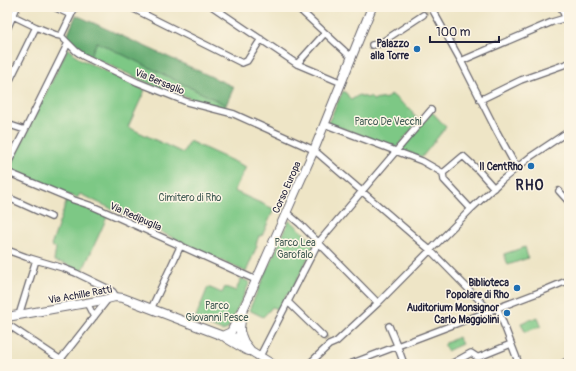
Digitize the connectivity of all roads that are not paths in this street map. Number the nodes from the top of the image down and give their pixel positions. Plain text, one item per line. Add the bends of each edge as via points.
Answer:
1 (17, 7) edge
2 (54, 7) edge
3 (75, 7) edge
4 (130, 7) edge
5 (213, 7) edge
6 (297, 7) edge
7 (372, 7) edge
8 (561, 7) edge
9 (431, 9) edge
10 (7, 13) edge
11 (71, 15) junction
12 (423, 15) tunnel mouth
13 (13, 16) junction
14 (567, 18) edge
15 (36, 27) junction
16 (569, 27) edge
17 (7, 29) edge
18 (325, 33) junction
19 (61, 36) junction
20 (261, 39) junction
21 (68, 43) junction
22 (375, 45) dead end
23 (351, 57) junction
24 (461, 61) junction
25 (569, 62) edge
26 (297, 64) junction
27 (342, 83) junction
28 (7, 86) edge
29 (480, 100) junction
30 (431, 110) dead end
31 (7, 124) edge
32 (324, 124) junction
33 (25, 130) junction
34 (569, 131) edge
35 (314, 150) junction
36 (397, 151) junction
37 (7, 165) edge
38 (518, 167) junction
39 (7, 172) edge
40 (443, 173) junction
41 (494, 188) junction
42 (362, 191) junction
43 (559, 191) dead end
44 (7, 197) edge
45 (569, 202) edge
46 (471, 209) junction
47 (286, 212) junction
48 (51, 217) dead end
49 (318, 243) junction
50 (181, 246) junction
51 (7, 250) edge
52 (430, 250) junction
53 (36, 260) junction
54 (256, 280) junction
55 (569, 280) edge
56 (112, 298) junction
57 (288, 302) junction
58 (86, 303) junction
59 (378, 303) junction
60 (498, 308) junction
61 (151, 309) junction
62 (490, 310) junction
63 (242, 312) junction
64 (19, 315) junction
65 (7, 317) edge
66 (94, 317) junction
67 (7, 324) edge
68 (389, 326) dead end
69 (241, 334) junction
70 (222, 336) junction
71 (323, 336) tunnel mouth
72 (511, 344) junction
73 (397, 345) junction
74 (251, 351) junction
75 (260, 356) junction
76 (60, 360) junction
77 (569, 360) edge
78 (66, 364) edge
79 (272, 364) edge
80 (309, 364) edge
81 (350, 364) edge
82 (404, 364) edge
83 (451, 364) edge
84 (519, 364) edge
85 (562, 364) edge

1 - 13 street
2 - 11 street
3 - 11 street
4 - 20 street via 242,63 247,61
5 - 20 street
6 - 18 street
7 - 23 main road, Corso Europa
8 - 14 street
9 - 24 street
10 - 13 street, Via Bersaglio
11 - 19 street
12 - 22 street
13 - 15 street, Via Bersaglio
13 - 17 street
14 - 16 street
14 - 24 street
15 - 19 street, Via Bersaglio
15 - 28 street
18 - 23 street
18 - 26 street
19 - 21 street, Via Bersaglio
20 - 26 street
21 - 33 street
21 - 35 street, Via Bersaglio via 83,56 137,82 188,102 234,114
23 - 27 main road, Corso Europa
24 - 29 street
25 - 29 street via 521,80
26 - 27 street
27 - 32 main road, Corso Europa
29 - 38 street
30 - 36 street
31 - 33 street
32 - 35 main road, Corso Europa
32 - 36 street
33 - 37 street
34 - 38 street
35 - 42 street, Via Bersaglio
35 - 47 main road, Corso Europa
36 - 40 street
36 - 42 street
38 - 41 street
39 - 50 street, Via Redipuglia
40 - 41 street via 463,156
40 - 46 street via 444,180
41 - 46 street
42 - 49 street
42 - 52 street, Via Bersaglio
43 - 45 street
44 - 48 street
46 - 52 street
47 - 49 street
47 - 54 main road, Corso Europa
49 - 57 street
49 - 59 street
50 - 54 street, Via Redipuglia
50 - 61 street
51 - 53 street
52 - 59 street
52 - 62 street, Via Bersaglio
53 - 56 street via 76,273 109,289 113,292
53 - 64 street
54 - 63 main road, Corso Europa
55 - 60 street
56 - 58 main road, Via Achille Ratti
56 - 61 main road, Via Achille Ratti via 123,298
56 - 66 street
57 - 71 street
57 - 75 street
58 - 64 main road, Via Achille Ratti
58 - 66 street
59 - 80 street
60 - 62 street
60 - 72 street
61 - 70 main road, Via Achille Ratti
62 - 73 street
63 - 69 main road, Corso Europa
63 - 70 main road via 231,332
64 - 65 main road, Via Achille Ratti
66 - 76 street
67 - 76 street
68 - 73 street
69 - 70 main road, Via Achille Ratti
69 - 74 main road
70 - 74 main road, Via Achille Ratti
72 - 83 street via 479,357 471,353
72 - 84 street
73 - 81 street
73 - 82 street
74 - 75 main road
75 - 79 main road
76 - 78 street
77 - 85 street

